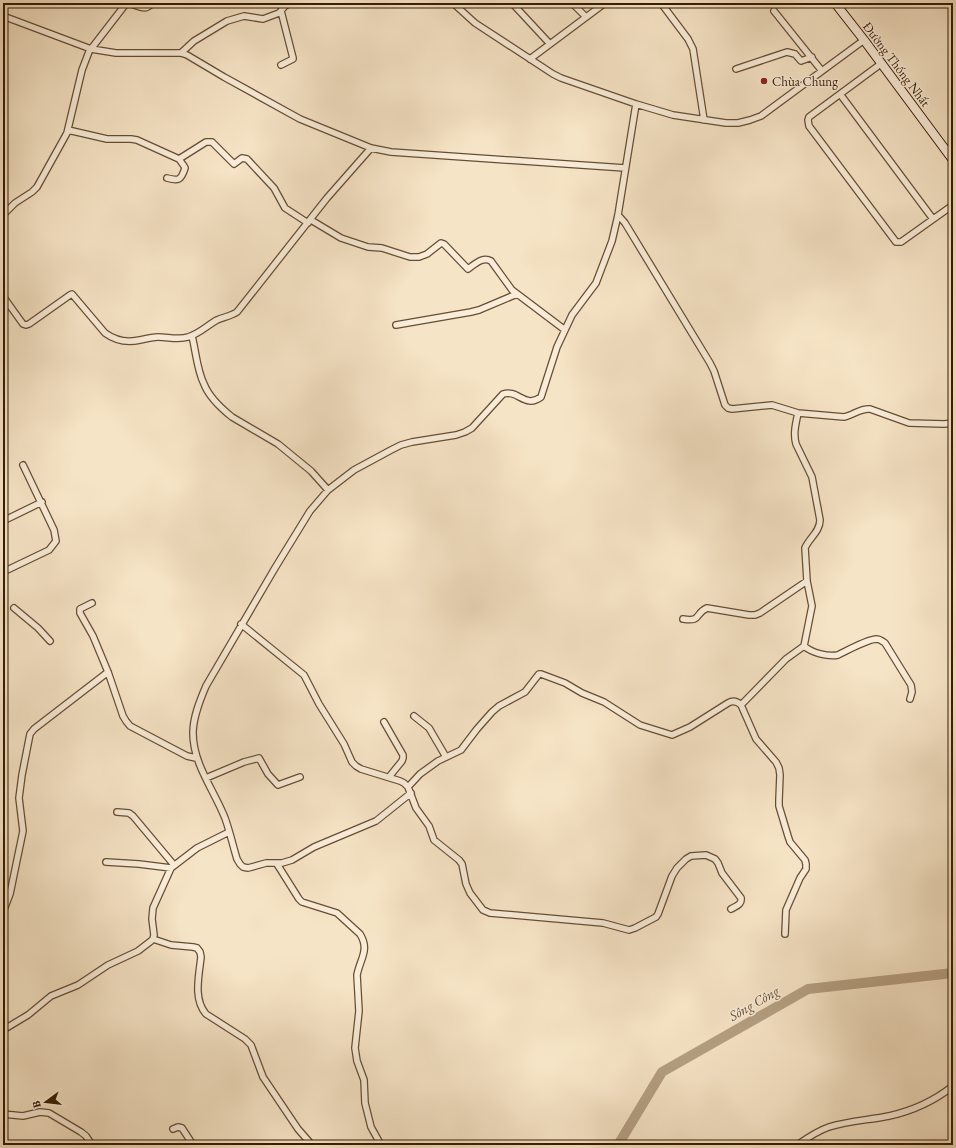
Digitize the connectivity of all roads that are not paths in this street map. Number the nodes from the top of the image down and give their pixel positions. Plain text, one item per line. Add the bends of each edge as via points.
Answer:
1 (152, 3) edge
2 (290, 3) edge
3 (453, 3) edge
4 (512, 3) edge
5 (572, 3) edge
6 (605, 3) edge
7 (661, 3) edge
8 (835, 3) edge
9 (281, 11) junction
10 (774, 11) dead end
11 (3, 16) edge
12 (586, 17) junction
13 (867, 43) junction
14 (550, 44) junction
15 (90, 49) junction
16 (180, 53) junction
17 (812, 57) junction
18 (530, 59) junction
19 (879, 60) junction
20 (281, 65) dead end
21 (736, 69) dead end
22 (822, 71) junction
23 (840, 94) junction
24 (636, 104) junction
25 (704, 120) junction
26 (68, 130) junction
27 (371, 148) junction
28 (179, 159) junction
29 (953, 160) edge
30 (625, 168) junction
31 (167, 178) dead end
32 (953, 205) edge
33 (3, 215) edge
34 (618, 215) junction
35 (933, 219) junction
36 (309, 222) junction
37 (517, 294) junction
38 (3, 295) edge
39 (396, 325) dead end
40 (565, 330) junction
41 (192, 336) junction
42 (798, 413) junction
43 (953, 422) edge
44 (23, 464) dead end
45 (328, 490) junction
46 (42, 502) junction
47 (3, 521) edge
48 (3, 572) edge
49 (807, 581) junction
50 (92, 603) dead end
51 (14, 608) dead end
52 (683, 619) dead end
53 (241, 624) junction
54 (50, 641) dead end
55 (804, 646) junction
56 (108, 672) junction
57 (910, 698) dead end
58 (741, 705) junction
59 (414, 716) dead end
60 (384, 722) dead end
61 (446, 757) junction
62 (196, 758) junction
63 (300, 777) dead end
64 (389, 777) junction
65 (206, 778) junction
66 (408, 787) junction
67 (411, 793) junction
68 (117, 812) dead end
69 (229, 832) junction
70 (106, 862) dead end
71 (277, 864) junction
72 (173, 867) junction
73 (731, 909) dead end
74 (3, 912) edge
75 (785, 934) dead end
76 (154, 939) junction
77 (3, 1030) edge
78 (953, 1086) edge
79 (3, 1114) edge
80 (173, 1129) dead end
81 (92, 1145) edge
82 (193, 1145) edge
83 (312, 1145) edge
84 (380, 1145) edge
85 (797, 1145) edge

1 - 15 street via 145,8 131,3 125,5
2 - 9 street
3 - 18 street via 475,23
4 - 14 street
5 - 12 street
6 - 12 street
7 - 25 street via 693,49
8 - 13 street, Đường Thống Nhất
9 - 16 street via 262,19 244,16 227,21 194,41
9 - 20 street via 293,58
10 - 17 street
11 - 15 street
12 - 14 street
13 - 19 street, Đường Thống Nhất
13 - 22 street
14 - 18 street
15 - 16 street via 116,53
15 - 26 street via 82,70
16 - 27 street via 192,57 300,119
17 - 21 street via 800,61 795,54 787,52
17 - 22 street
18 - 24 street via 561,78
19 - 23 street
19 - 29 street, Đường Thống Nhất
22 - 25 street via 761,116 738,123
23 - 35 street
23 - 35 street via 809,117 809,126 813,132 896,242 901,242
24 - 25 street via 667,114
24 - 30 street
26 - 28 street via 107,139 137,140
26 - 33 street via 37,187 14,203
27 - 30 street via 391,152
27 - 36 street
28 - 31 street via 185,168 180,179
28 - 36 street via 209,142 215,144 234,164 242,158 247,159 274,188 285,208
30 - 34 street
32 - 35 street
34 - 40 street via 612,241 596,283 572,315
34 - 42 street via 625,222 710,363 725,405 732,409 772,405
36 - 37 street via 368,248 382,248 410,257 427,254 441,243 468,269 484,258 488,259
36 - 41 street via 237,312 217,320
37 - 39 street via 471,312
37 - 40 street
38 - 41 street via 26,325 72,294 105,333 118,341
40 - 45 street via 540,397 536,400 531,402 511,393 503,394 472,428 465,432 401,445 354,470
41 - 45 street via 200,376 210,394 232,417 278,444 311,471
42 - 43 street via 850,416 861,410 870,409 909,423
42 - 49 street via 794,438 812,477 820,520 818,530 805,548
44 - 46 street
45 - 53 street via 310,511
46 - 47 street
46 - 48 street via 56,541 49,550
49 - 52 street via 755,615 707,608 695,619
49 - 55 street via 812,606
50 - 56 street via 82,607 80,613
51 - 54 street
53 - 62 street via 200,701 193,731
53 - 64 street via 304,674 352,762 356,766
55 - 57 street via 808,650 832,656 871,641 882,640 911,685
55 - 58 street via 786,659
56 - 62 street via 122,716 130,726 187,756
56 - 74 street via 30,734 19,798 24,825 10,894
58 - 61 street via 730,701 690,727 672,735 640,726 604,702 582,694 565,683 539,674 525,692 492,712 461,750
58 - 75 street via 756,739 779,768 779,806 790,842 806,864 786,910
59 - 61 street via 429,728
60 - 64 street via 403,755 402,761
61 - 66 street via 420,774
62 - 65 street
63 - 65 street via 278,784 265,770 259,758
64 - 66 street
65 - 69 street
66 - 67 street
67 - 71 street via 371,824 314,847 292,860
67 - 73 street via 416,808 429,826 434,840 462,864 468,889 486,912 603,923 629,930 656,917 672,876 691,856 715,859 741,898 741,904
68 - 72 street via 133,816
69 - 71 street via 237,860 243,867
69 - 72 street via 197,848
70 - 72 street
71 - 84 street via 302,902 337,913 362,937 365,952 357,975 359,1011 355,1048 364,1080 365,1103 372,1131
72 - 76 street via 153,908
76 - 77 street via 138,951 112,962 78,985 51,996 28,1015
76 - 83 street via 167,944 197,948 201,957 198,993 201,1008 251,1045 263,1077 298,1129
78 - 85 street via 935,1100 888,1116 827,1127
79 - 81 street via 23,1116 40,1112 50,1113 81,1132
80 - 82 street via 182,1128

